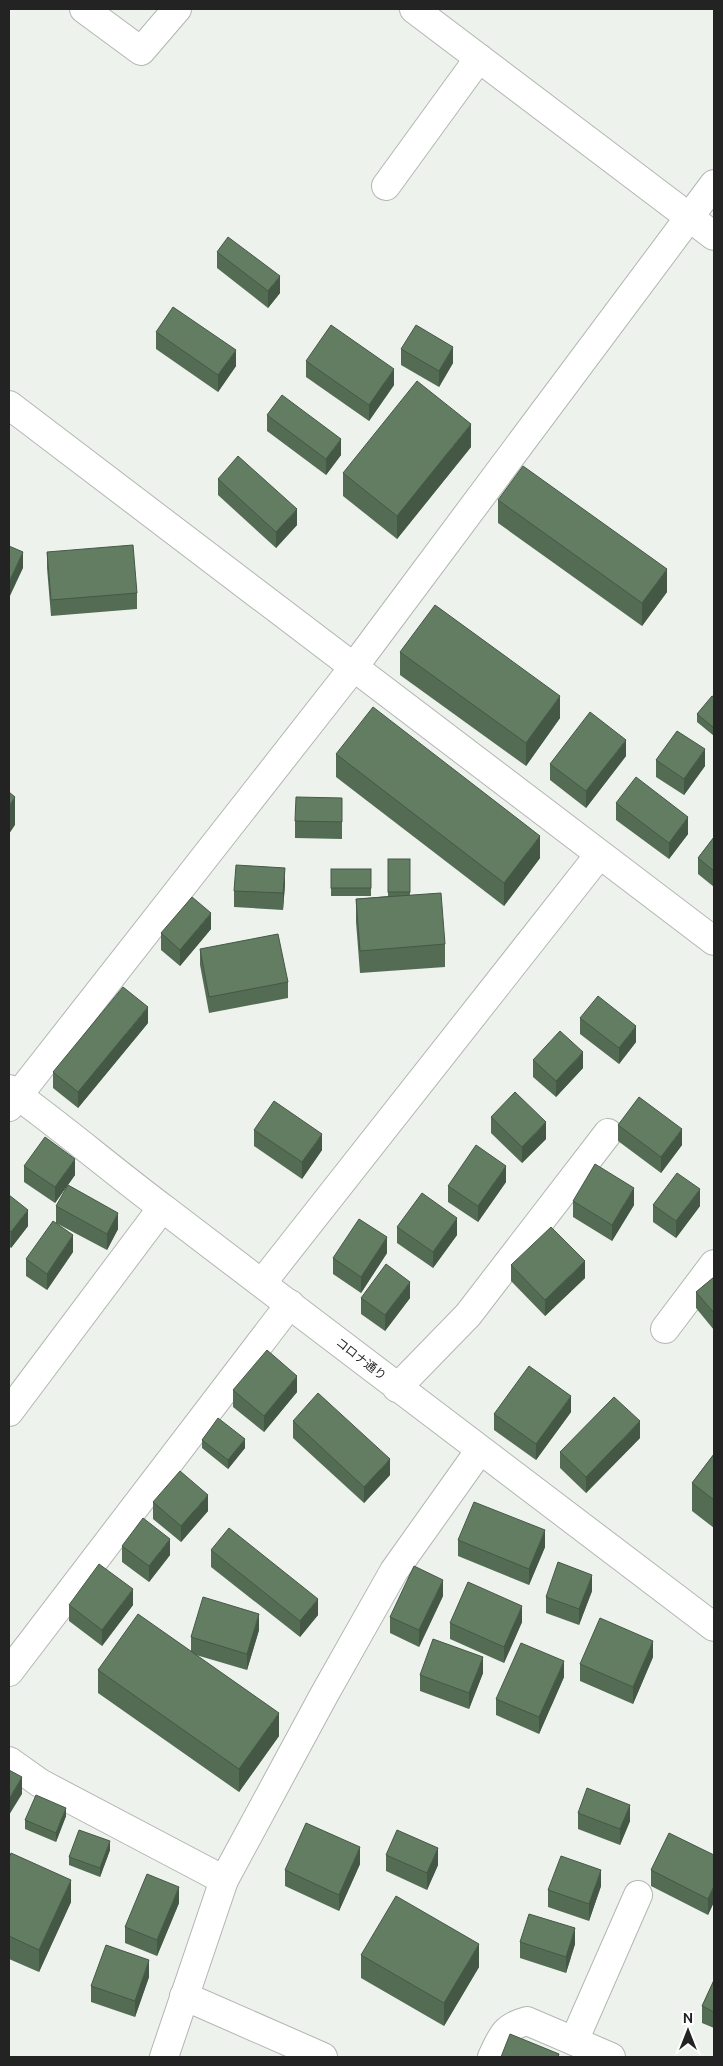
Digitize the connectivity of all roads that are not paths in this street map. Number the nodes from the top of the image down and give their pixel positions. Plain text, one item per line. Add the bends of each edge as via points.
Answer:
1 (84, 9) edge
2 (177, 9) edge
3 (414, 9) edge
4 (479, 58) junction
5 (714, 184) edge
6 (386, 186) dead end
7 (689, 217) junction
8 (714, 236) edge
9 (9, 405) edge
10 (353, 668) junction
11 (599, 855) junction
12 (714, 941) edge
13 (12, 1097) edge
14 (608, 1132) dead end
15 (162, 1208) junction
16 (714, 1264) edge
17 (262, 1283) junction
18 (290, 1304) junction
19 (665, 1329) dead end
20 (397, 1388) junction
21 (9, 1412) edge
22 (480, 1450) junction
23 (714, 1627) edge
24 (9, 1672) edge
25 (9, 1761) edge
26 (224, 1880) junction
27 (638, 1895) dead end
28 (184, 1996) junction
29 (574, 2041) junction
30 (164, 2057) edge
31 (323, 2057) edge
32 (492, 2057) edge
33 (612, 2057) edge

1 - 2 street via 141,51
3 - 4 street
4 - 6 street
4 - 7 street
5 - 7 street
7 - 8 street
7 - 10 street
9 - 10 street
10 - 11 street
10 - 13 street
11 - 12 street
11 - 17 street
13 - 15 street, コロナ通り
14 - 20 street via 468,1315
15 - 17 street, コロナ通り
15 - 21 street
16 - 19 street
17 - 18 street, コロナ通り
18 - 20 street, コロナ通り
18 - 24 street
20 - 22 street, コロナ通り
22 - 23 street, コロナ通り
22 - 26 street via 394,1571
25 - 26 street via 40,1783
26 - 28 street
27 - 29 street
28 - 30 street
28 - 31 street
29 - 32 street via 528,2021 514,2024 503,2033
29 - 33 street

